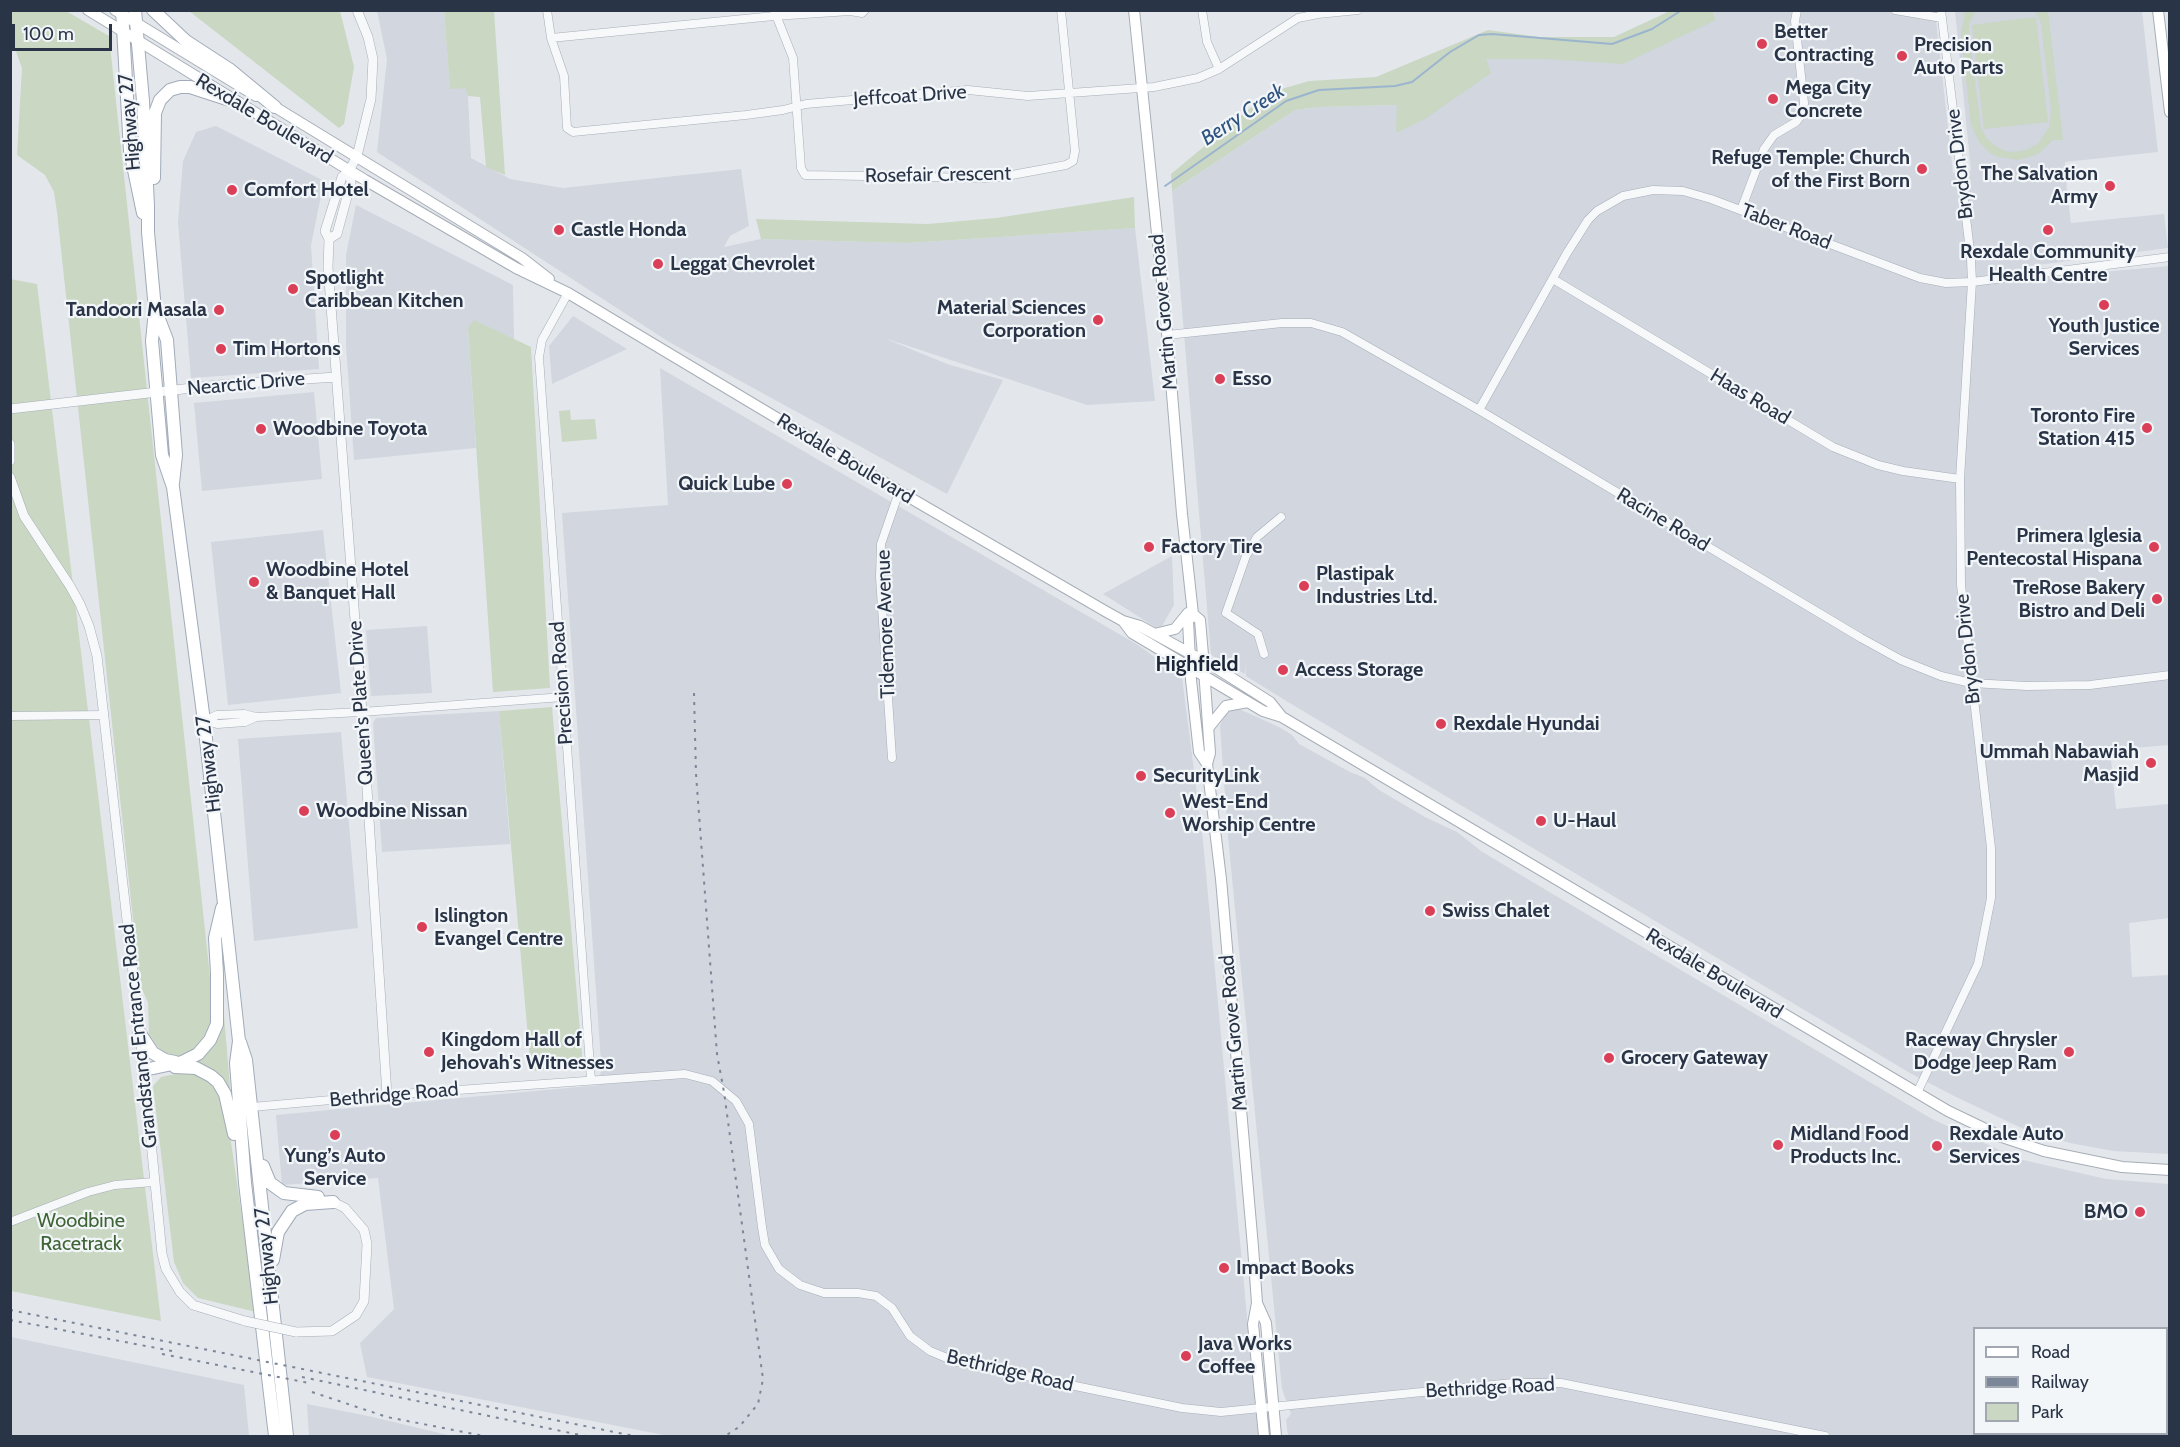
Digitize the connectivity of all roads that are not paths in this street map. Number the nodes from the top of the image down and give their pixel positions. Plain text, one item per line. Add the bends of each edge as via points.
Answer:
1 (88, 10) edge
2 (135, 10) edge
3 (153, 10) edge
4 (357, 10) edge
5 (547, 10) edge
6 (865, 10) edge
7 (1061, 10) edge
8 (1134, 10) edge
9 (1202, 10) edge
10 (1358, 10) edge
11 (1797, 10) edge
12 (1895, 10) edge
13 (2158, 10) edge
14 (119, 12) edge
15 (774, 13) edge
16 (1298, 14) edge
17 (1942, 14) edge
18 (136, 24) junction
19 (124, 33) junction
20 (551, 38) junction
21 (138, 42) junction
22 (1219, 69) junction
23 (1142, 88) junction
24 (1070, 94) junction
25 (236, 102) junction
26 (275, 107) junction
27 (796, 107) junction
28 (2169, 112) edge
29 (357, 156) junction
30 (349, 171) junction
31 (148, 206) junction
32 (1741, 210) junction
33 (148, 232) junction
34 (2169, 257) edge
35 (1553, 279) junction
36 (1972, 282) junction
37 (568, 293) junction
38 (155, 310) junction
39 (1167, 335) junction
40 (336, 377) junction
41 (171, 391) junction
42 (157, 392) junction
43 (10, 409) edge
44 (1479, 410) junction
45 (10, 444) edge
46 (10, 461) edge
47 (10, 477) edge
48 (1960, 479) junction
49 (173, 487) junction
50 (899, 492) junction
51 (1281, 517) dead end
52 (1192, 611) junction
53 (1123, 621) junction
54 (1154, 634) junction
55 (1190, 654) junction
56 (1264, 654) dead end
57 (1203, 661) junction
58 (1191, 668) junction
59 (1204, 675) junction
60 (2169, 675) edge
61 (1971, 683) junction
62 (563, 697) junction
63 (1248, 702) junction
64 (362, 712) junction
65 (104, 715) junction
66 (10, 716) edge
67 (1282, 717) junction
68 (204, 721) junction
69 (1209, 728) junction
70 (892, 758) dead end
71 (1207, 764) junction
72 (224, 898) junction
73 (139, 1032) junction
74 (239, 1041) junction
75 (182, 1062) junction
76 (168, 1065) junction
77 (144, 1070) junction
78 (591, 1080) junction
79 (1917, 1093) junction
80 (387, 1095) junction
81 (252, 1107) junction
82 (254, 1126) junction
83 (2169, 1170) edge
84 (154, 1182) junction
85 (245, 1183) junction
86 (333, 1202) junction
87 (10, 1222) edge
88 (1257, 1303) junction
89 (272, 1306) junction
90 (1274, 1407) junction
91 (1261, 1408) junction
92 (275, 1437) edge
93 (286, 1437) edge
94 (1264, 1437) edge
95 (1276, 1437) edge
96 (1825, 1437) edge

1 - 19 main road, Rexdale Boulevard
2 - 18 main road, Highway 27
3 - 26 main road via 186,41 229,69
4 - 29 street, Queen's Plate Drive via 373,59 371,99
5 - 20 street, Jeffcoat Drive
6 - 15 street
7 - 24 street
8 - 23 main road, Martin Grove Road
9 - 22 street via 1207,42
10 - 16 street, Jeffcoat Drive
11 - 32 street via 1803,113 1764,148
12 - 17 street
13 - 28 main road
14 - 18 main road, Rexdale Boulevard
14 - 19 main road, Highway 27
15 - 20 street
15 - 27 street via 793,58
16 - 22 street, Jeffcoat Drive
17 - 36 street, Brydon Drive
18 - 21 main road, Highway 27
18 - 26 main road, Rexdale Boulevard
19 - 21 main road, Rexdale Boulevard
19 - 33 main road, Highway 27 via 130,151
20 - 27 street, Jeffcoat Drive via 564,76 567,128 573,132 746,116
21 - 25 main road, Rexdale Boulevard
21 - 31 main road, Highway 27
22 - 23 street, Jeffcoat Drive via 1198,78
23 - 24 street, Jeffcoat Drive
23 - 39 main road, Martin Grove Road
24 - 27 street, Jeffcoat Drive via 1028,96 968,90
24 - 27 street, Rosefair Crescent via 1073,161 1001,177 805,176
25 - 30 main road, Rexdale Boulevard
25 - 31 main road via 184,86 170,90 160,100 154,122 154,176
26 - 29 main road, Rexdale Boulevard
29 - 30 street, Queen's Plate Drive
29 - 37 main road, Rexdale Boulevard via 522,258
30 - 37 main road, Rexdale Boulevard via 516,268
30 - 40 street, Queen's Plate Drive via 342,177 325,231 329,239
31 - 33 main road, Highway 27
32 - 35 street, Taber Road via 1683,190 1623,196 1588,220
32 - 36 street, Taber Road via 1920,278
33 - 38 main road, Highway 27
34 - 36 street, Taber Road
35 - 44 street, Taber Road
35 - 48 street, Haas Road via 1833,447 1878,465
36 - 48 street, Brydon Drive
37 - 50 main road, Rexdale Boulevard
37 - 62 street, Precision Road via 542,340 539,357
38 - 41 main road, Highway 27 via 166,340
38 - 42 main road, Highway 27 via 152,342
39 - 44 street, Racine Road via 1282,323 1311,324 1342,332
39 - 52 main road, Martin Grove Road
40 - 41 street, Nearctic Drive
40 - 64 street, Queen's Plate Drive
41 - 42 street, Nearctic Drive
41 - 49 main road, Highway 27 via 176,455
42 - 43 street, Nearctic Drive
42 - 49 main road, Highway 27 via 162,455
44 - 61 street, Racine Road via 1881,649 1938,675
45 - 46 street
47 - 65 street, Grandstand Entrance Road via 24,516 70,586 89,626
48 - 61 street, Brydon Drive via 1961,585
49 - 68 main road, Highway 27
50 - 53 main road, Rexdale Boulevard
50 - 70 street, Tidemore Avenue via 881,544 880,577
51 - 56 street via 1257,537 1246,556 1226,614 1258,634
52 - 54 main road via 1175,628
52 - 55 main road, Martin Grove Road via 1188,621
52 - 57 main road, Martin Grove Road via 1200,620
53 - 54 main road, Rexdale Boulevard
53 - 58 main road, Rexdale Boulevard via 1132,633
54 - 55 main road, Rexdale Boulevard
55 - 57 main road, Rexdale Boulevard
55 - 58 main road, Martin Grove Road
57 - 59 main road, Martin Grove Road
57 - 67 main road, Rexdale Boulevard via 1270,702
58 - 59 main road, Rexdale Boulevard
58 - 71 main road, Martin Grove Road via 1199,752
59 - 63 main road, Rexdale Boulevard
59 - 69 main road, Martin Grove Road
60 - 61 street, Racine Road via 2090,685
61 - 79 street, Brydon Drive via 1991,848 1991,898 1978,964
62 - 64 street
62 - 78 street, Precision Road
63 - 67 main road, Rexdale Boulevard
63 - 69 main road via 1226,706
64 - 68 street via 217,715
64 - 80 street, Queen's Plate Drive
65 - 66 street
65 - 73 street, Grandstand Entrance Road
67 - 79 main road, Rexdale Boulevard
68 - 72 main road, Highway 27
69 - 71 main road, Martin Grove Road
71 - 88 main road, Martin Grove Road via 1221,879
72 - 74 main road, Highway 27
72 - 75 main road via 214,938 216,1024 206,1047
73 - 75 main road via 153,1053
73 - 77 street, Grandstand Entrance Road
74 - 81 main road, Highway 27 via 246,1060
74 - 85 main road, Highway 27
75 - 76 main road
76 - 77 main road
76 - 85 main road via 196,1068 218,1082 233,1121
77 - 84 street, Grandstand Entrance Road
78 - 80 street, Bethridge Road
78 - 91 street, Bethridge Road via 685,1074 712,1082 736,1101 749,1124 765,1245 779,1269 800,1285 824,1293 876,1296 892,1308 910,1336 930,1351 954,1361 1182,1408 1221,1412
79 - 83 main road, Rexdale Boulevard via 1975,1125 2044,1151 2122,1167
80 - 81 street, Bethridge Road
81 - 82 main road, Highway 27
82 - 86 main road via 270,1183 284,1193
82 - 89 main road, Highway 27
84 - 86 street, Grandstand Entrance Road, bridge via 162,1254 180,1292 193,1305 296,1332 332,1331 356,1316 364,1301 364,1230 345,1208
84 - 87 street via 88,1192
85 - 92 main road, Highway 27
86 - 89 main road via 305,1204 292,1211 278,1232 273,1252
88 - 90 main road, Martin Grove Road via 1266,1323
88 - 91 main road, Martin Grove Road via 1253,1324
89 - 93 main road, Highway 27
90 - 91 street, Bethridge Road
90 - 95 main road, Martin Grove Road
90 - 96 street, Bethridge Road via 1513,1383 1561,1383
91 - 94 main road, Martin Grove Road

